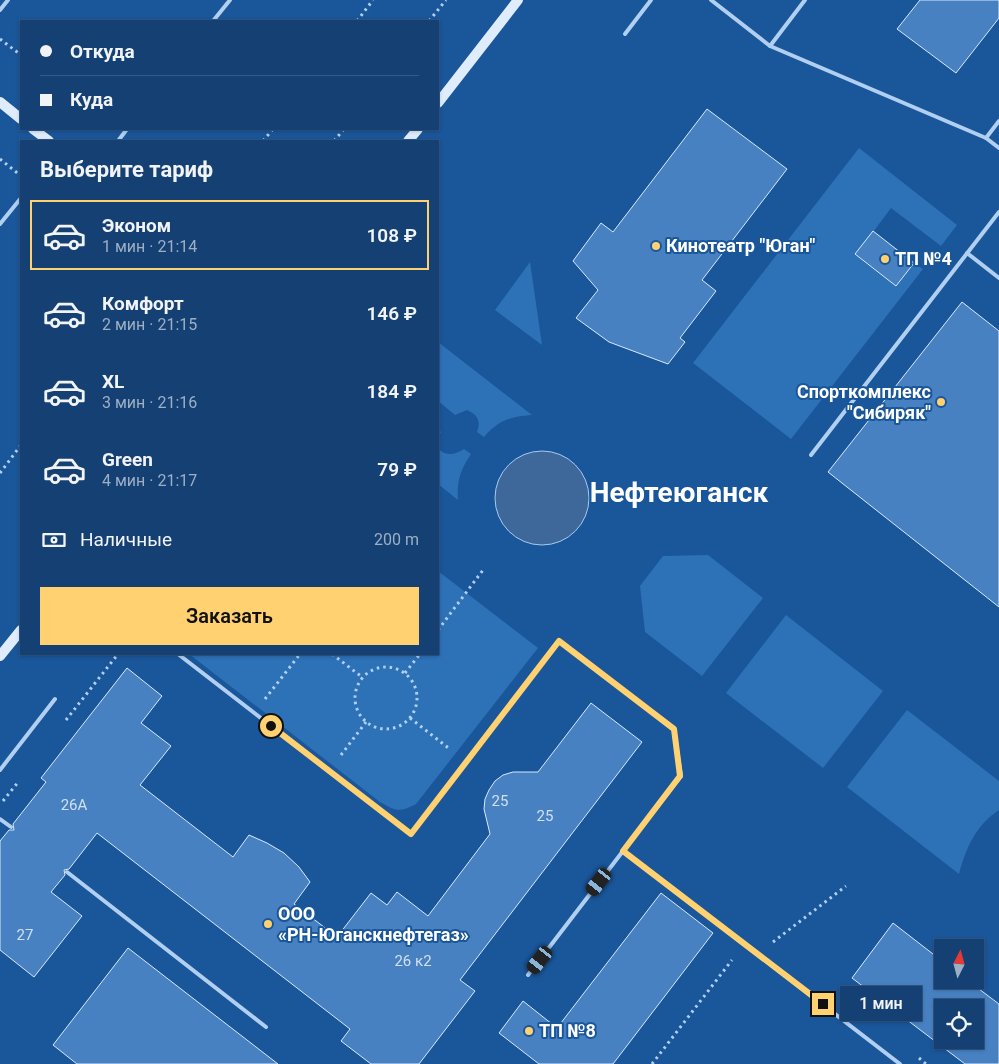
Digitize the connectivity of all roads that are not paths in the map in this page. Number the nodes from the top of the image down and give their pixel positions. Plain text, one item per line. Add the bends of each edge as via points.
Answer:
1 (8, 0) edge
2 (230, 0) edge
3 (518, 0) edge
4 (651, 0) edge
5 (711, 0) edge
6 (805, 0) edge
7 (0, 10) edge
8 (214, 20) edge
9 (625, 34) dead end
10 (770, 46) junction
11 (0, 102) edge
12 (439, 102) edge
13 (20, 118) edge
14 (999, 121) edge
15 (34, 130) edge
16 (127, 130) edge
17 (417, 130) edge
18 (986, 138) junction
19 (48, 140) edge
20 (119, 140) edge
21 (409, 140) edge
22 (999, 148) edge
23 (20, 199) edge
24 (999, 212) edge
25 (0, 224) edge
26 (967, 254) junction
27 (999, 278) edge
28 (811, 455) dead end
29 (20, 631) edge
30 (179, 655) edge
31 (0, 656) edge
32 (55, 699) dead end
33 (0, 770) edge
34 (0, 819) edge
35 (11, 827) dead end
36 (623, 851) junction
37 (67, 872) dead end
38 (528, 975) dead end
39 (266, 1028) dead end
40 (900, 1064) edge

1 - 7 lane
2 - 8 lane
3 - 12 main road
4 - 9 lane
5 - 10 lane
6 - 10 lane
10 - 18 lane
11 - 13 main road
14 - 18 lane
15 - 19 main road
16 - 20 lane
17 - 21 main road
18 - 22 lane
23 - 25 lane
24 - 26 lane
26 - 27 lane
26 - 28 lane
29 - 31 main road
30 - 36 lane via 411,834 559,641 674,729 680,776
32 - 33 lane
34 - 35 lane
36 - 38 lane
36 - 40 lane
37 - 39 lane

